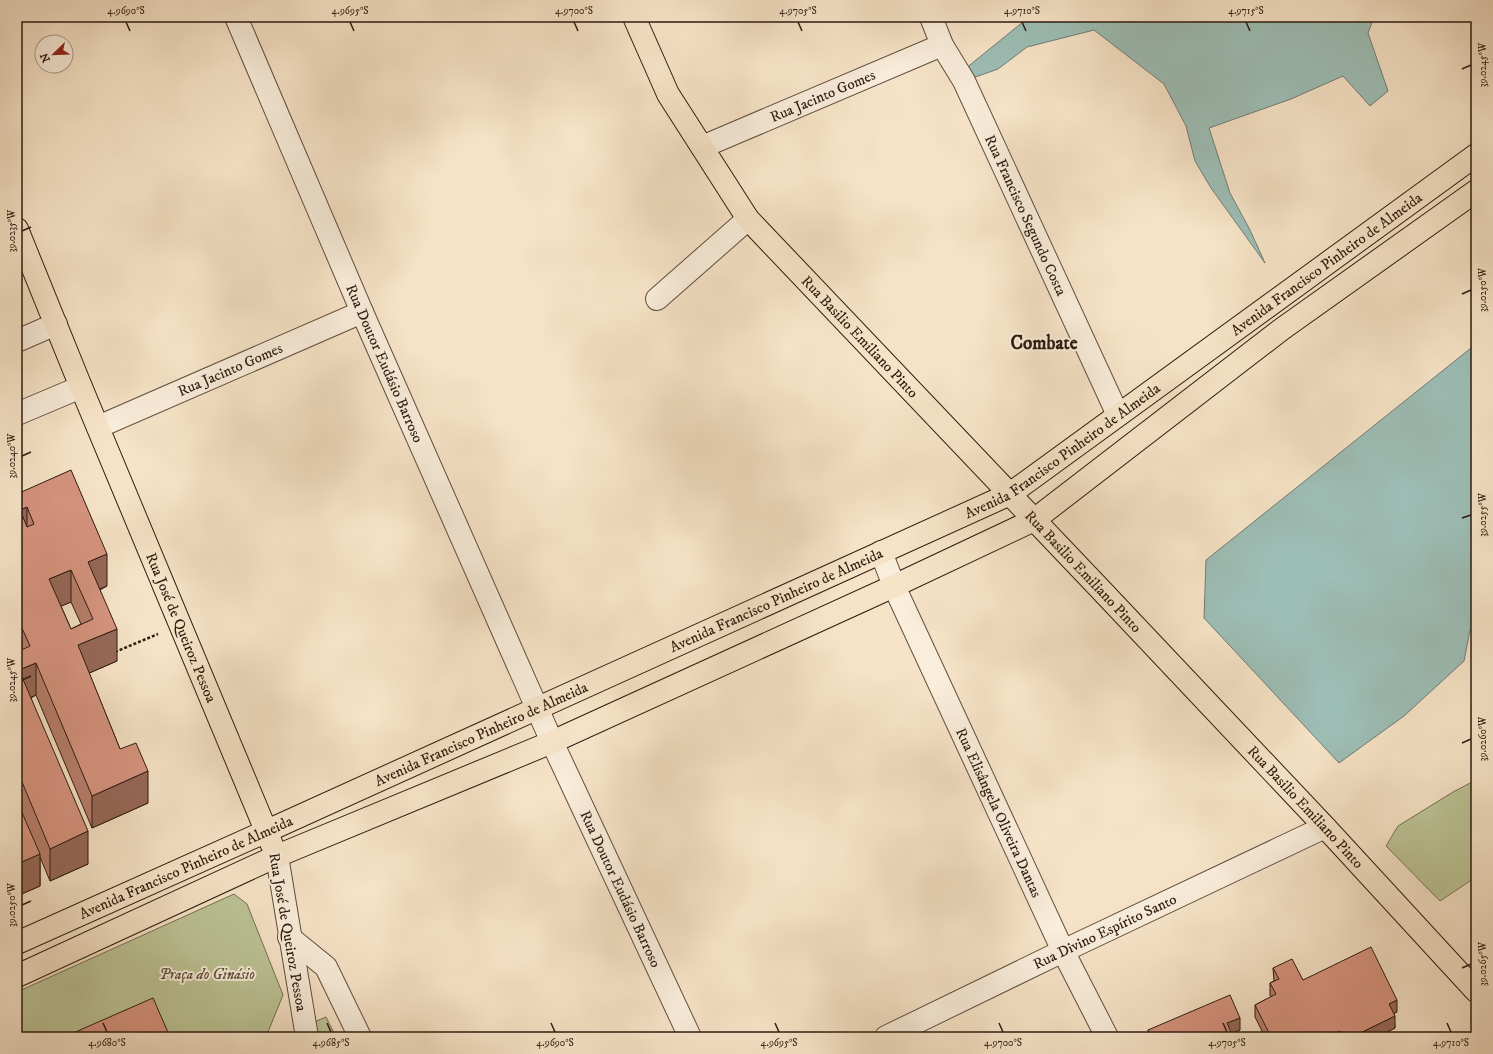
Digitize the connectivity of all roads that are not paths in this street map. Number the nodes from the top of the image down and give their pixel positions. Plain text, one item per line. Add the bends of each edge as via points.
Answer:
1 (236, 17) edge
2 (634, 17) edge
3 (930, 17) edge
4 (942, 45) junction
5 (702, 147) junction
6 (1476, 155) edge
7 (1476, 192) edge
8 (748, 219) junction
9 (17, 229) edge
10 (657, 299) dead end
11 (362, 312) junction
12 (56, 324) junction
13 (17, 341) edge
14 (1200, 355) junction
15 (1217, 379) junction
16 (81, 387) junction
17 (17, 414) edge
18 (1118, 415) junction
19 (98, 427) junction
20 (1010, 494) junction
21 (1034, 520) junction
22 (881, 552) junction
23 (894, 586) junction
24 (538, 709) junction
25 (552, 742) junction
26 (1325, 827) junction
27 (267, 832) junction
28 (277, 856) junction
29 (289, 937) junction
30 (17, 943) edge
31 (1063, 951) junction
32 (17, 976) edge
33 (1476, 991) edge
34 (307, 1037) edge
35 (360, 1037) edge
36 (690, 1037) edge
37 (886, 1037) edge
38 (1107, 1037) edge

1 - 11 street, Rua Doutor Eudásio Barroso
2 - 5 main road, Rua Basilio Emiliano Pinto via 668,94
3 - 4 street, Rua Francisco Segundo Costa
4 - 5 street, Rua Jacinto Gomes
4 - 18 street, Rua Francisco Segundo Costa via 962,77
5 - 8 main road, Rua Basilio Emiliano Pinto
6 - 14 main road, Avenida Francisco Pinheiro de Almeida
7 - 15 main road, Avenida Francisco Pinheiro de Almeida via 1282,329
8 - 10 street
8 - 20 main road, Rua Basilio Emiliano Pinto
9 - 12 main road, Rua José de Queiroz Pessoa
11 - 19 street, Rua Jacinto Gomes
11 - 24 street, Rua Doutor Eudásio Barroso
12 - 13 street
12 - 16 main road, Rua José de Queiroz Pessoa
14 - 15 main road
14 - 18 main road, Avenida Francisco Pinheiro de Almeida
15 - 21 main road, Avenida Francisco Pinheiro de Almeida
16 - 17 street
16 - 19 main road, Rua José de Queiroz Pessoa
18 - 20 main road, Avenida Francisco Pinheiro de Almeida
19 - 27 main road, Rua José de Queiroz Pessoa
20 - 21 main road, Rua Basilio Emiliano Pinto
20 - 22 main road, Avenida Francisco Pinheiro de Almeida
21 - 23 main road, Avenida Francisco Pinheiro de Almeida
21 - 26 main road, Rua Basilio Emiliano Pinto
22 - 23 street, Rua Elisângela Oliveira Dantas
22 - 24 main road, Avenida Francisco Pinheiro de Almeida
23 - 25 main road, Avenida Francisco Pinheiro de Almeida
23 - 31 street, Rua Elisângela Oliveira Dantas
24 - 25 street, Rua Doutor Eudásio Barroso
24 - 27 main road, Avenida Francisco Pinheiro de Almeida
25 - 28 main road, Avenida Francisco Pinheiro de Almeida
25 - 36 street, Rua Doutor Eudásio Barroso
26 - 31 street, Rua Divino Espírito Santo
26 - 33 main road, Rua Basilio Emiliano Pinto
27 - 28 main road, Rua José de Queiroz Pessoa
27 - 30 main road, Avenida Francisco Pinheiro de Almeida
28 - 29 street, Rua José de Queiroz Pessoa
28 - 32 main road, Avenida Francisco Pinheiro de Almeida
29 - 34 street, Rua José de Queiroz Pessoa
29 - 35 street via 326,967
31 - 37 street, Rua Divino Espírito Santo
31 - 38 street, Rua Elisângela Oliveira Dantas

